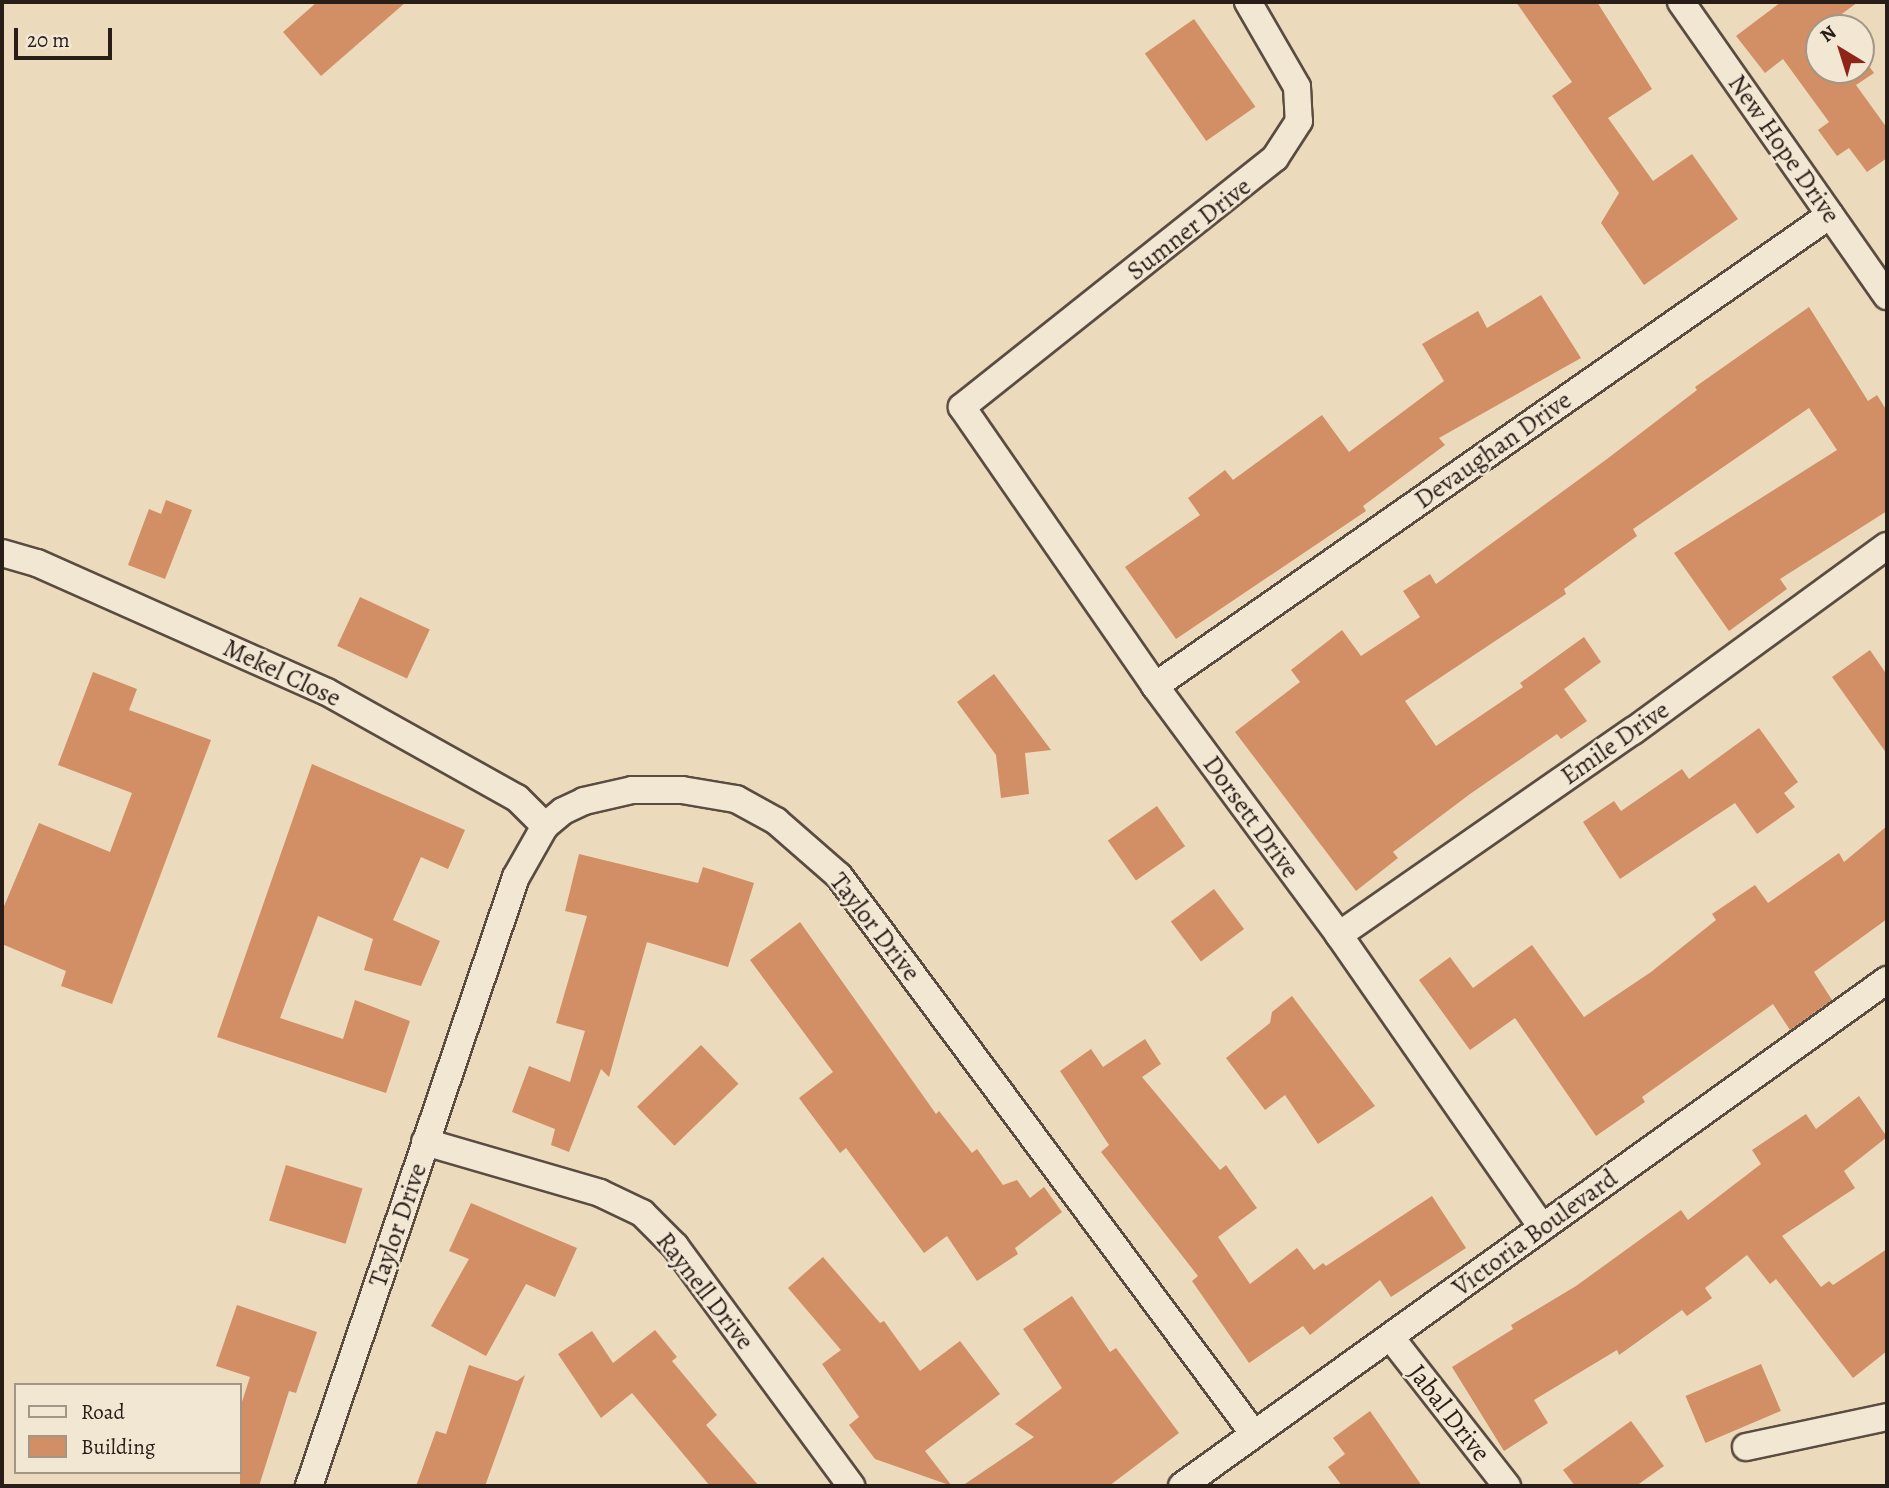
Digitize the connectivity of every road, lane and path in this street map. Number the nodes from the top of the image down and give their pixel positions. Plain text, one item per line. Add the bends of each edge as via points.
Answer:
1 (1248, 2) edge
2 (1681, 2) edge
3 (1830, 215) junction
4 (1887, 296) edge
5 (962, 407) joint
6 (1887, 546) edge
7 (2, 553) edge
8 (1155, 686) junction
9 (545, 826) junction
10 (1339, 935) junction
11 (1887, 980) edge
12 (425, 1142) junction
13 (1542, 1227) junction
14 (1392, 1339) junction
15 (1887, 1417) edge
16 (1254, 1434) junction
17 (1746, 1447) dead end
18 (309, 1486) edge
19 (851, 1486) edge
20 (1182, 1486) edge
21 (1507, 1486) edge

1 - 5 street, Sumner Drive via 1297,87 1298,121 1275,158
2 - 3 street, New Hope Drive
3 - 4 street, New Hope Drive
3 - 8 street, Devaughan Drive
5 - 8 street, Dorsett Drive
6 - 10 street, Emile Drive via 1633,731
7 - 9 street, Mekel Close via 37,563 327,692 517,798
8 - 10 street, Dorsett Drive
9 - 12 street, Taylor Drive via 516,877
9 - 16 street, Taylor Drive via 584,800 632,790 682,790 736,799 776,821 839,876
10 - 13 street, Dorsett Drive
11 - 13 street, Victoria Boulevard
12 - 18 street, Taylor Drive
12 - 19 street, Raynell Drive via 600,1193 642,1213 675,1246
13 - 14 street, Victoria Boulevard
14 - 16 street, Victoria Boulevard
14 - 21 street, Jabal Drive
15 - 17 street
16 - 20 street, Victoria Boulevard

